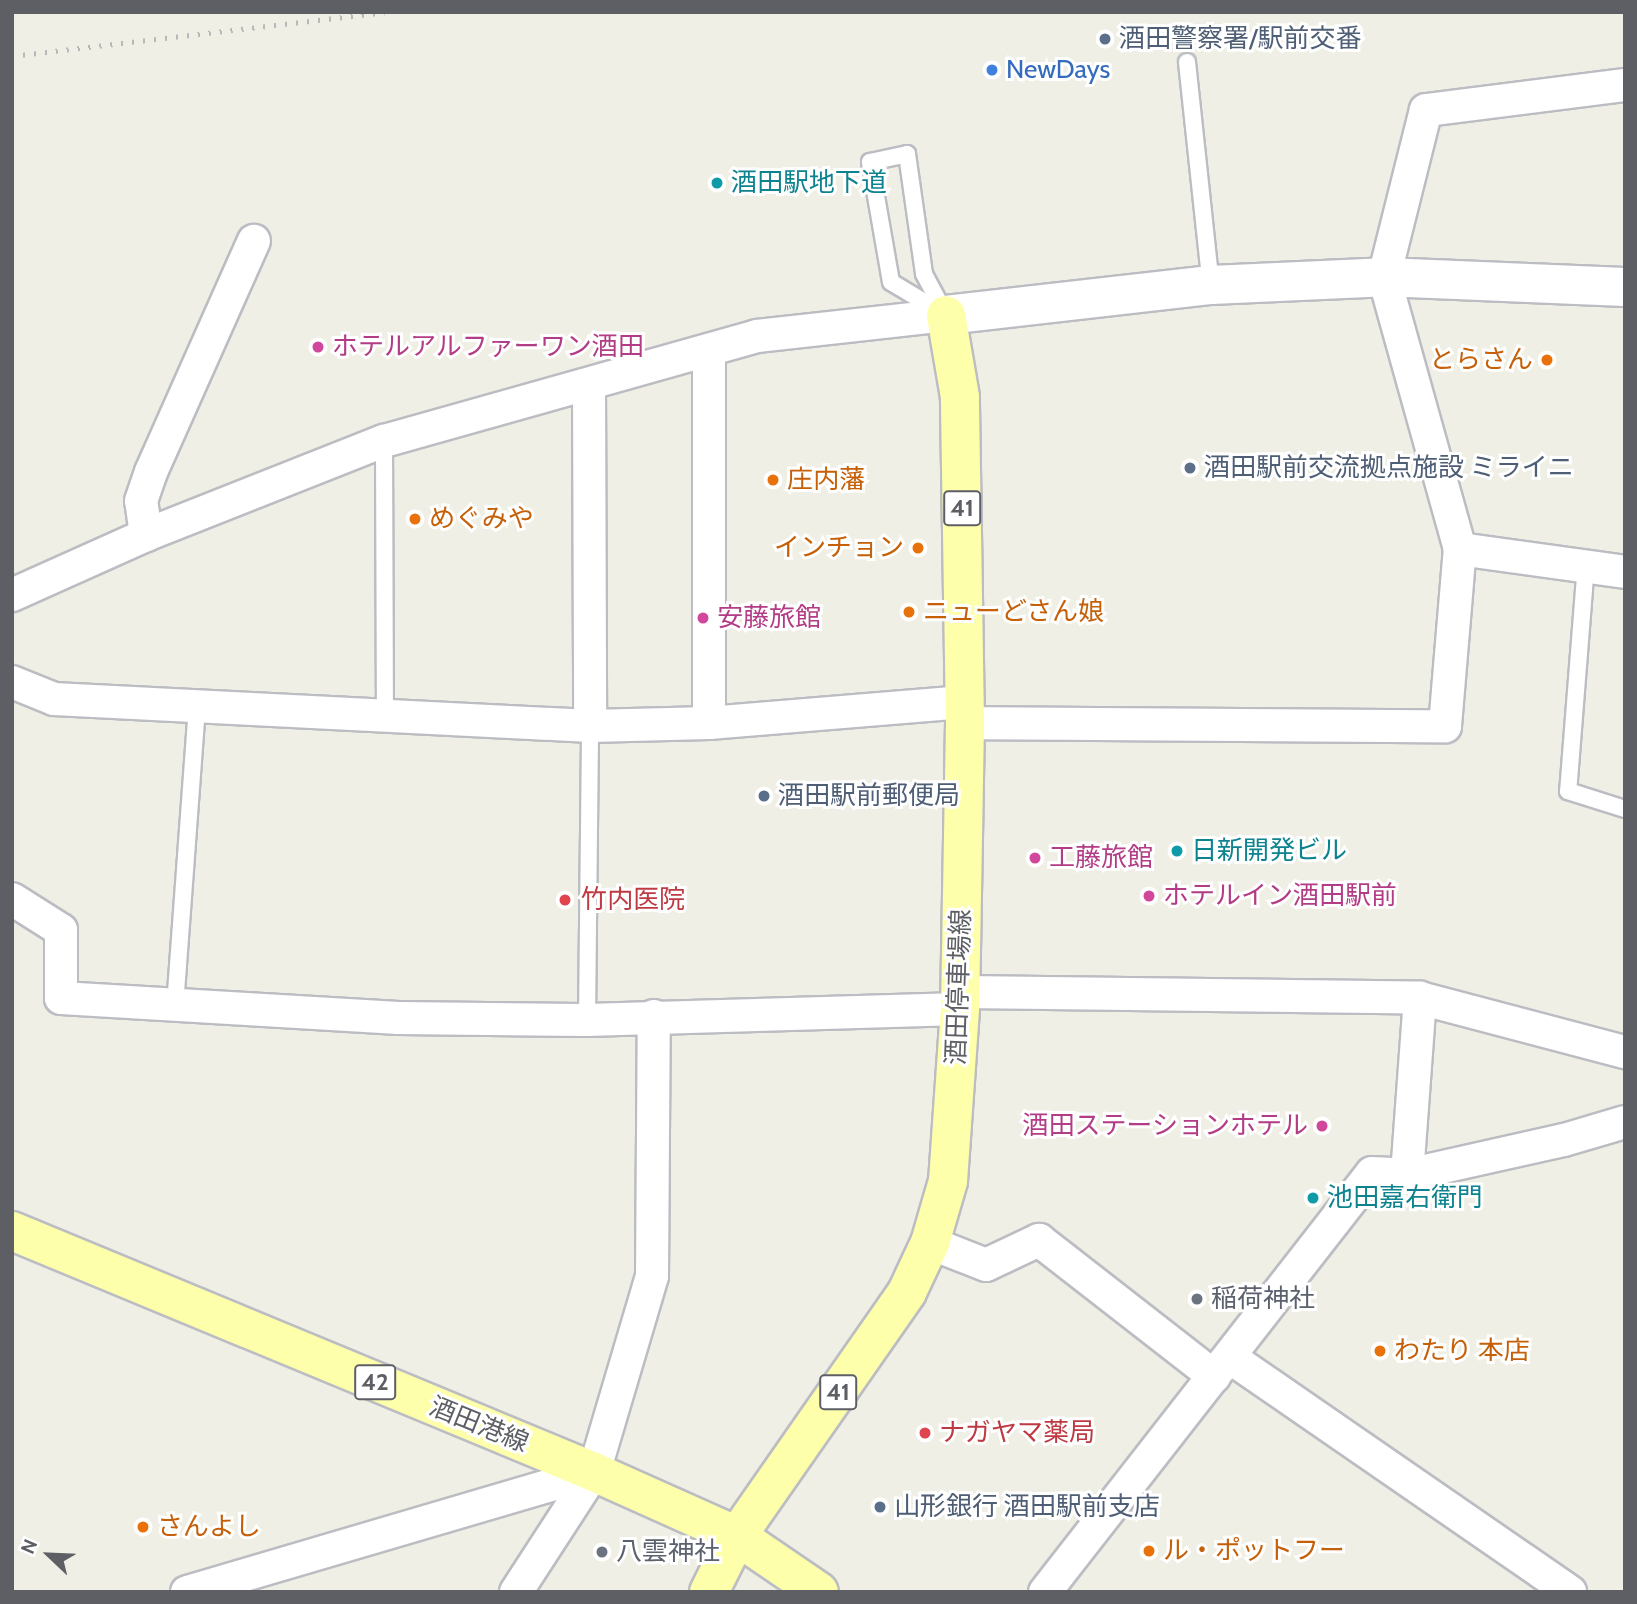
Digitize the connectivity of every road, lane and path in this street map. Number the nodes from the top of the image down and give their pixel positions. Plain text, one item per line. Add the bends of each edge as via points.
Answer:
1 (1187, 62) dead end
2 (1625, 85) edge
3 (254, 241) dead end
4 (1384, 277) junction
5 (1211, 285) junction
6 (1625, 287) edge
7 (946, 315) junction
8 (709, 350) junction
9 (589, 384) junction
10 (384, 441) junction
11 (146, 535) junction
12 (1460, 549) junction
13 (1586, 564) junction
14 (1625, 572) edge
15 (12, 594) edge
16 (12, 682) edge
17 (197, 708) junction
18 (964, 712) junction
19 (385, 718) junction
20 (709, 723) junction
21 (590, 726) junction
22 (1625, 809) edge
23 (12, 899) edge
24 (1420, 998) junction
25 (960, 1001) junction
26 (175, 1006) junction
27 (654, 1016) junction
28 (587, 1020) junction
29 (1625, 1052) edge
30 (1625, 1122) edge
31 (1407, 1175) junction
32 (12, 1231) edge
33 (930, 1243) junction
34 (1223, 1367) junction
35 (594, 1472) junction
36 (737, 1536) junction
37 (187, 1592) edge
38 (516, 1592) edge
39 (709, 1592) edge
40 (819, 1592) edge
41 (1045, 1592) edge
42 (1570, 1592) edge

1 - 5 lane
2 - 4 street via 1426,110
3 - 11 street via 151,472 141,500
4 - 5 street
4 - 6 street
4 - 12 street
5 - 7 street
7 - 7 lane via 891,282 870,162 907,154 924,274
7 - 8 street via 757,336
7 - 18 main road, 酒田停車場線 / 41 via 960,397
8 - 9 street
8 - 20 street
9 - 10 street
9 - 21 street
10 - 11 street
10 - 19 lane
11 - 15 street
12 - 13 street
12 - 18 street via 1446,726
13 - 14 street
13 - 22 lane via 1568,791
16 - 17 street via 54,699
17 - 19 street
17 - 26 lane
18 - 20 street
18 - 25 main road, 酒田停車場線 / 41
19 - 21 street
20 - 21 street
21 - 28 lane
23 - 26 street via 61,930 61,998
24 - 25 street
24 - 29 street
24 - 31 street
25 - 27 street
25 - 33 main road, 酒田停車場線 / 41 via 948,1181
26 - 28 street via 398,1018
27 - 28 street
27 - 35 street via 652,1276
30 - 31 street
31 - 34 street via 1372,1173
32 - 35 main road, 酒田港線 / 42
33 - 34 street via 986,1265 1039,1240
33 - 36 main road, 酒田停車場線 / 41 via 907,1292
34 - 41 street
34 - 42 street
35 - 36 main road, 酒田港線 / 42
35 - 37 street
35 - 38 street
36 - 39 main road, 酒田停車場線 / 41
36 - 40 main road, 酒田港線 / 42

